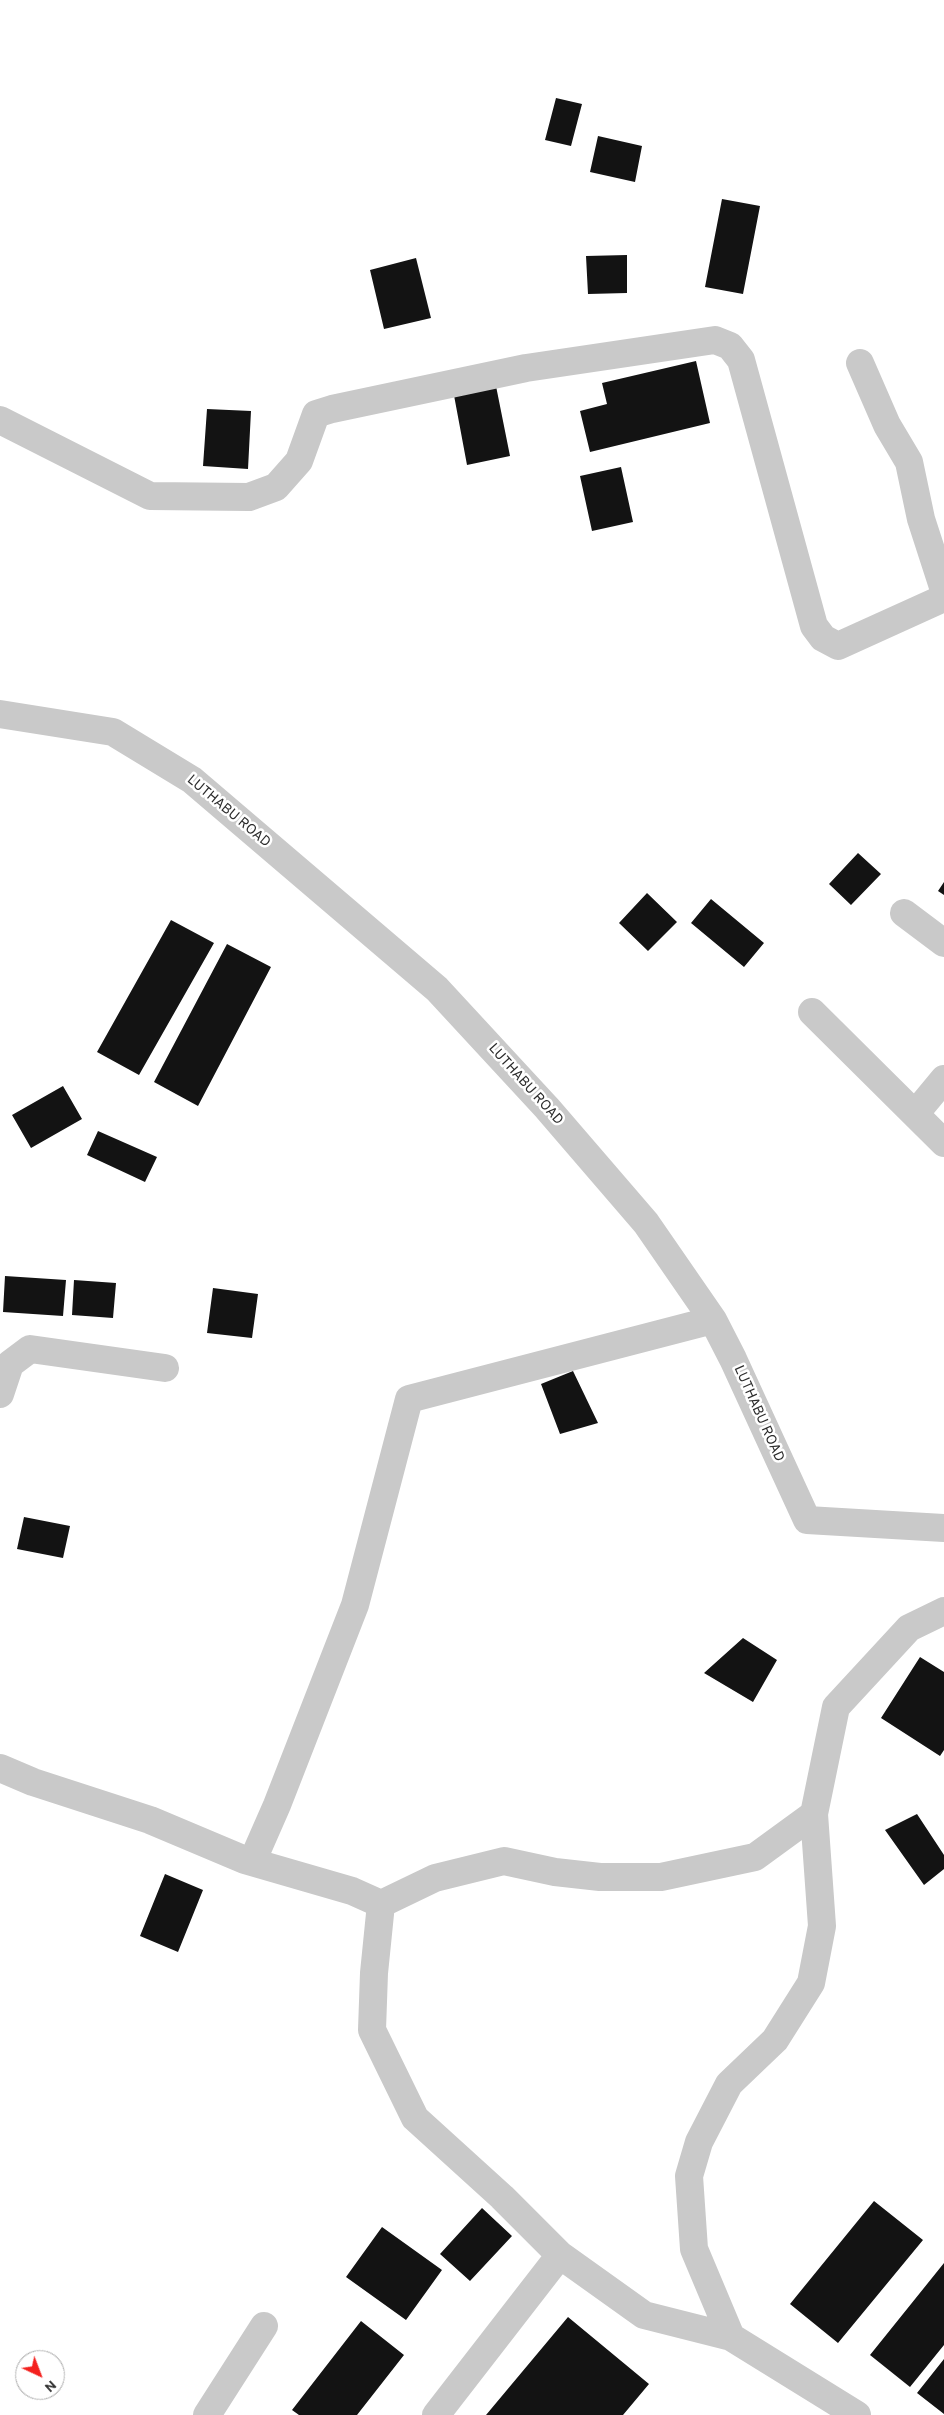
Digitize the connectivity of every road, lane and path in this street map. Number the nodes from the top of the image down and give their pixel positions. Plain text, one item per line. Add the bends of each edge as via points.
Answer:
1 (860, 363) dead end
2 (0, 420) edge
3 (944, 590) edge
4 (944, 598) edge
5 (0, 714) edge
6 (904, 912) dead end
7 (944, 943) edge
8 (812, 1012) dead end
9 (944, 1079) edge
10 (915, 1114) junction
11 (944, 1142) edge
12 (713, 1320) junction
13 (165, 1368) dead end
14 (0, 1394) edge
15 (944, 1528) edge
16 (944, 1611) edge
17 (0, 1768) edge
18 (814, 1814) junction
19 (252, 1862) junction
20 (381, 1904) junction
21 (560, 2255) junction
22 (264, 2326) dead end
23 (731, 2337) junction
24 (207, 2415) edge
25 (436, 2415) edge
26 (857, 2415) edge

1 - 3 street via 909,462 921,519
2 - 4 street via 150,496 249,498 276,487 298,461 316,414 526,368 716,340 730,346 741,360 814,626 823,638 838,646
5 - 12 street, LUTHABU ROAD via 113,732 192,780 437,989 548,1108 646,1223
6 - 7 street
8 - 10 street
9 - 10 street
10 - 11 street
12 - 15 street, LUTHABU ROAD via 807,1520
12 - 19 street via 409,1399 355,1605
13 - 14 street via 30,1349 10,1364
16 - 18 street via 909,1628 836,1708
17 - 19 street via 150,1820
18 - 20 street via 755,1857 661,1877 600,1877 504,1861 435,1878
18 - 23 street via 822,1926 811,1983 775,2040 729,2084 699,2142 689,2176 694,2249
19 - 20 street via 352,1891
20 - 21 street via 372,2030 415,2118
21 - 23 street via 644,2315
21 - 25 street
22 - 24 street
23 - 26 street

